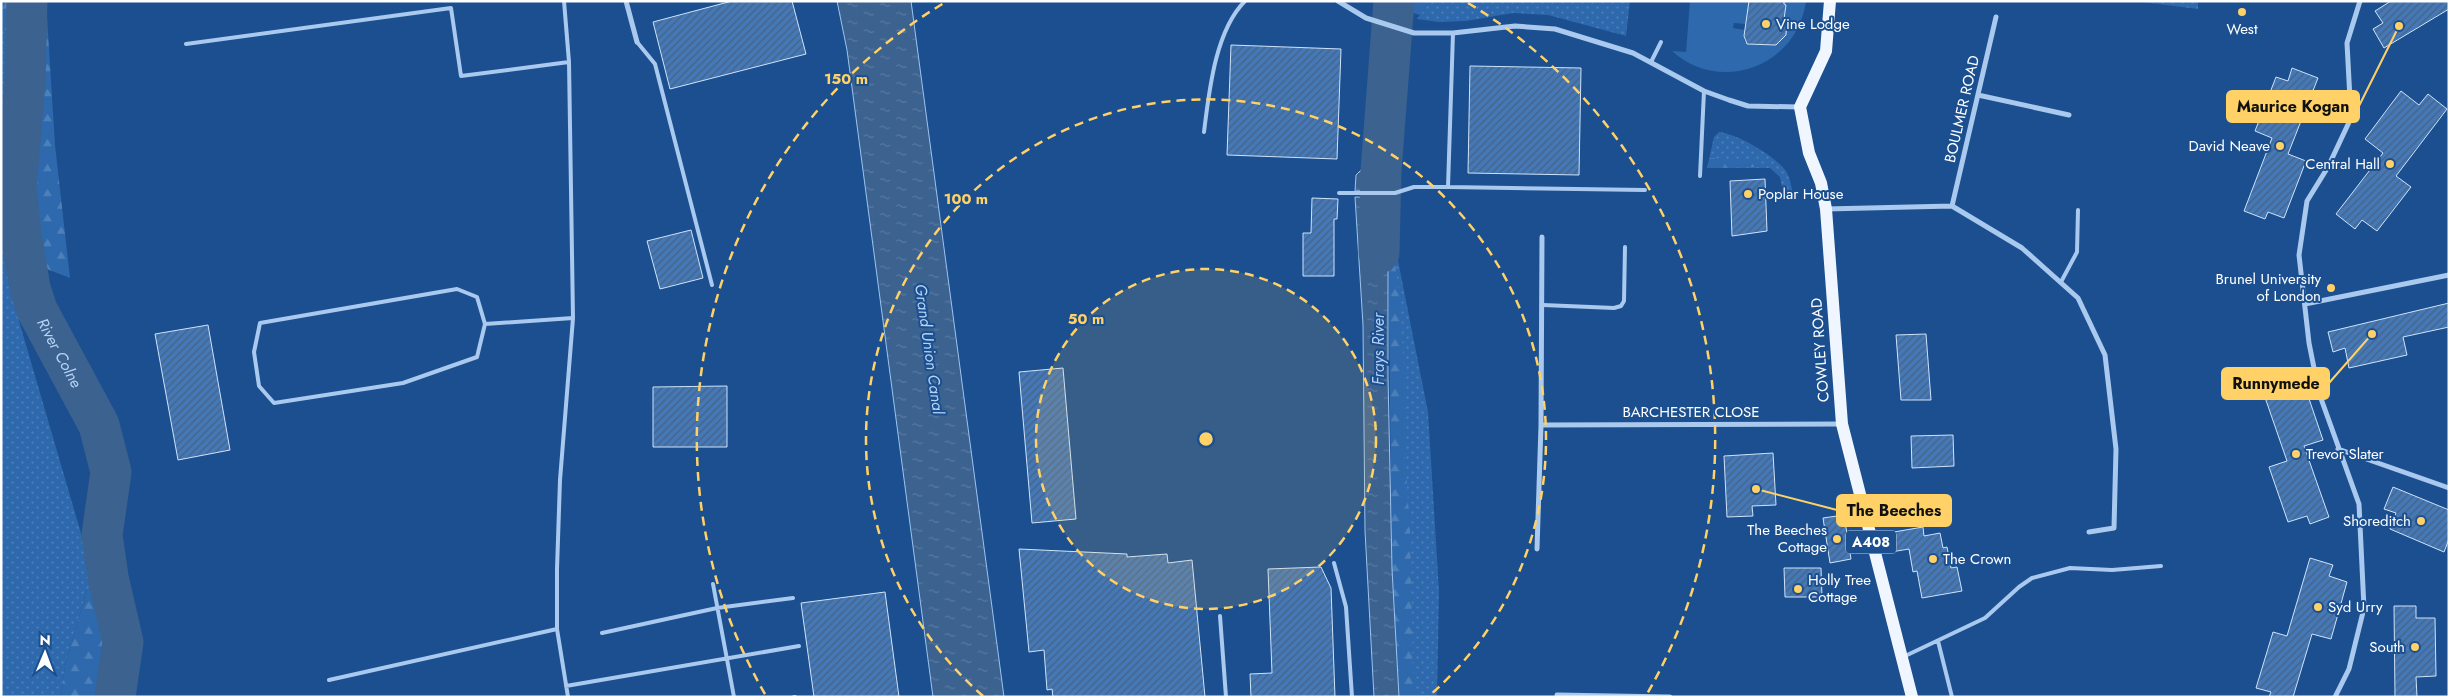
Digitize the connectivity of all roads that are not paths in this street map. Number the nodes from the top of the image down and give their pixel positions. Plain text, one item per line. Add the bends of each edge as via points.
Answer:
1 (564, 1) edge
2 (626, 1) edge
3 (1245, 1) edge
4 (1338, 1) edge
5 (1830, 1) edge
6 (2360, 1) edge
7 (1996, 17) dead end
8 (1453, 33) junction
9 (637, 42) joint
10 (1661, 42) dead end
11 (186, 44) dead end
12 (569, 62) junction
13 (1651, 62) junction
14 (1704, 91) junction
15 (1978, 95) junction
16 (1800, 107) junction
17 (2068, 116) dead end
18 (1204, 132) dead end
19 (1700, 176) dead end
20 (1448, 187) junction
21 (1645, 190) dead end
22 (1340, 193) dead end
23 (1952, 206) junction
24 (1826, 209) junction
25 (2078, 210) dead end
26 (1542, 237) dead end
27 (1625, 248) dead end
28 (2449, 275) edge
29 (2061, 282) junction
30 (712, 285) dead end
31 (2305, 304) junction
32 (1542, 305) junction
33 (573, 318) junction
34 (485, 324) junction
35 (1842, 424) junction
36 (1541, 426) junction
37 (2338, 449) junction
38 (2449, 488) edge
39 (1881, 498) dead end
40 (1860, 500) junction
41 (2089, 532) dead end
42 (1537, 549) dead end
43 (1334, 563) dead end
44 (2162, 566) dead end
45 (713, 584) dead end
46 (794, 598) dead end
47 (717, 608) junction
48 (1220, 616) dead end
49 (557, 629) junction
50 (602, 633) dead end
51 (1938, 641) junction
52 (799, 646) dead end
53 (1901, 658) junction
54 (727, 660) junction
55 (329, 680) dead end
56 (566, 686) junction
57 (1557, 695) dead end
58 (568, 697) edge
59 (734, 697) edge
60 (1226, 697) edge
61 (1352, 697) edge
62 (1670, 697) edge
63 (1912, 697) edge
64 (1952, 697) edge
65 (2335, 697) edge

1 - 12 lane
2 - 9 street
3 - 18 lane via 1236,11 1218,55
4 - 8 street via 1366,18 1414,33
5 - 16 main road via 1826,51
6 - 31 street via 2347,43 2351,118 2328,167 2307,201 2299,256
7 - 15 street, BOULMER ROAD
8 - 13 street via 1515,26 1555,29
8 - 20 lane
9 - 30 lane via 655,64
10 - 13 lane
11 - 12 lane via 451,8 461,76
12 - 33 lane
13 - 14 street
14 - 16 street via 1748,106
14 - 19 lane
15 - 17 street
15 - 23 street, BOULMER ROAD
16 - 24 main road, COWLEY ROAD / A408 via 1809,153 1821,183
20 - 21 lane
20 - 22 lane via 1414,187 1395,193
23 - 24 street
23 - 29 street via 2022,248
24 - 35 main road, COWLEY ROAD / A408
25 - 29 lane via 2077,252
26 - 32 street
27 - 32 lane via 1624,301 1621,306
28 - 31 street
29 - 41 street via 2078,298 2105,355 2116,449 2114,528
31 - 37 street via 2319,393
32 - 36 street
33 - 34 lane
33 - 49 lane via 560,480
34 - 34 lane via 476,357 403,383 274,403 259,386 254,352 260,323 457,289 477,297
35 - 36 street, BARCHESTER CLOSE
35 - 40 main road, COWLEY ROAD / A408
36 - 42 street
37 - 38 street
37 - 65 street via 2359,504 2364,608 2349,669
39 - 40 lane
40 - 53 main road, COWLEY ROAD / A408
43 - 61 lane via 1346,607
44 - 51 lane via 2112,570 2070,568 2032,578 1985,618
45 - 47 lane
46 - 47 lane
47 - 50 lane
47 - 54 lane
48 - 60 lane
49 - 55 lane
49 - 56 lane
51 - 53 lane
51 - 64 lane
52 - 54 lane
53 - 63 main road, COWLEY ROAD / A408
54 - 56 lane
54 - 59 lane
56 - 58 lane
57 - 62 street

